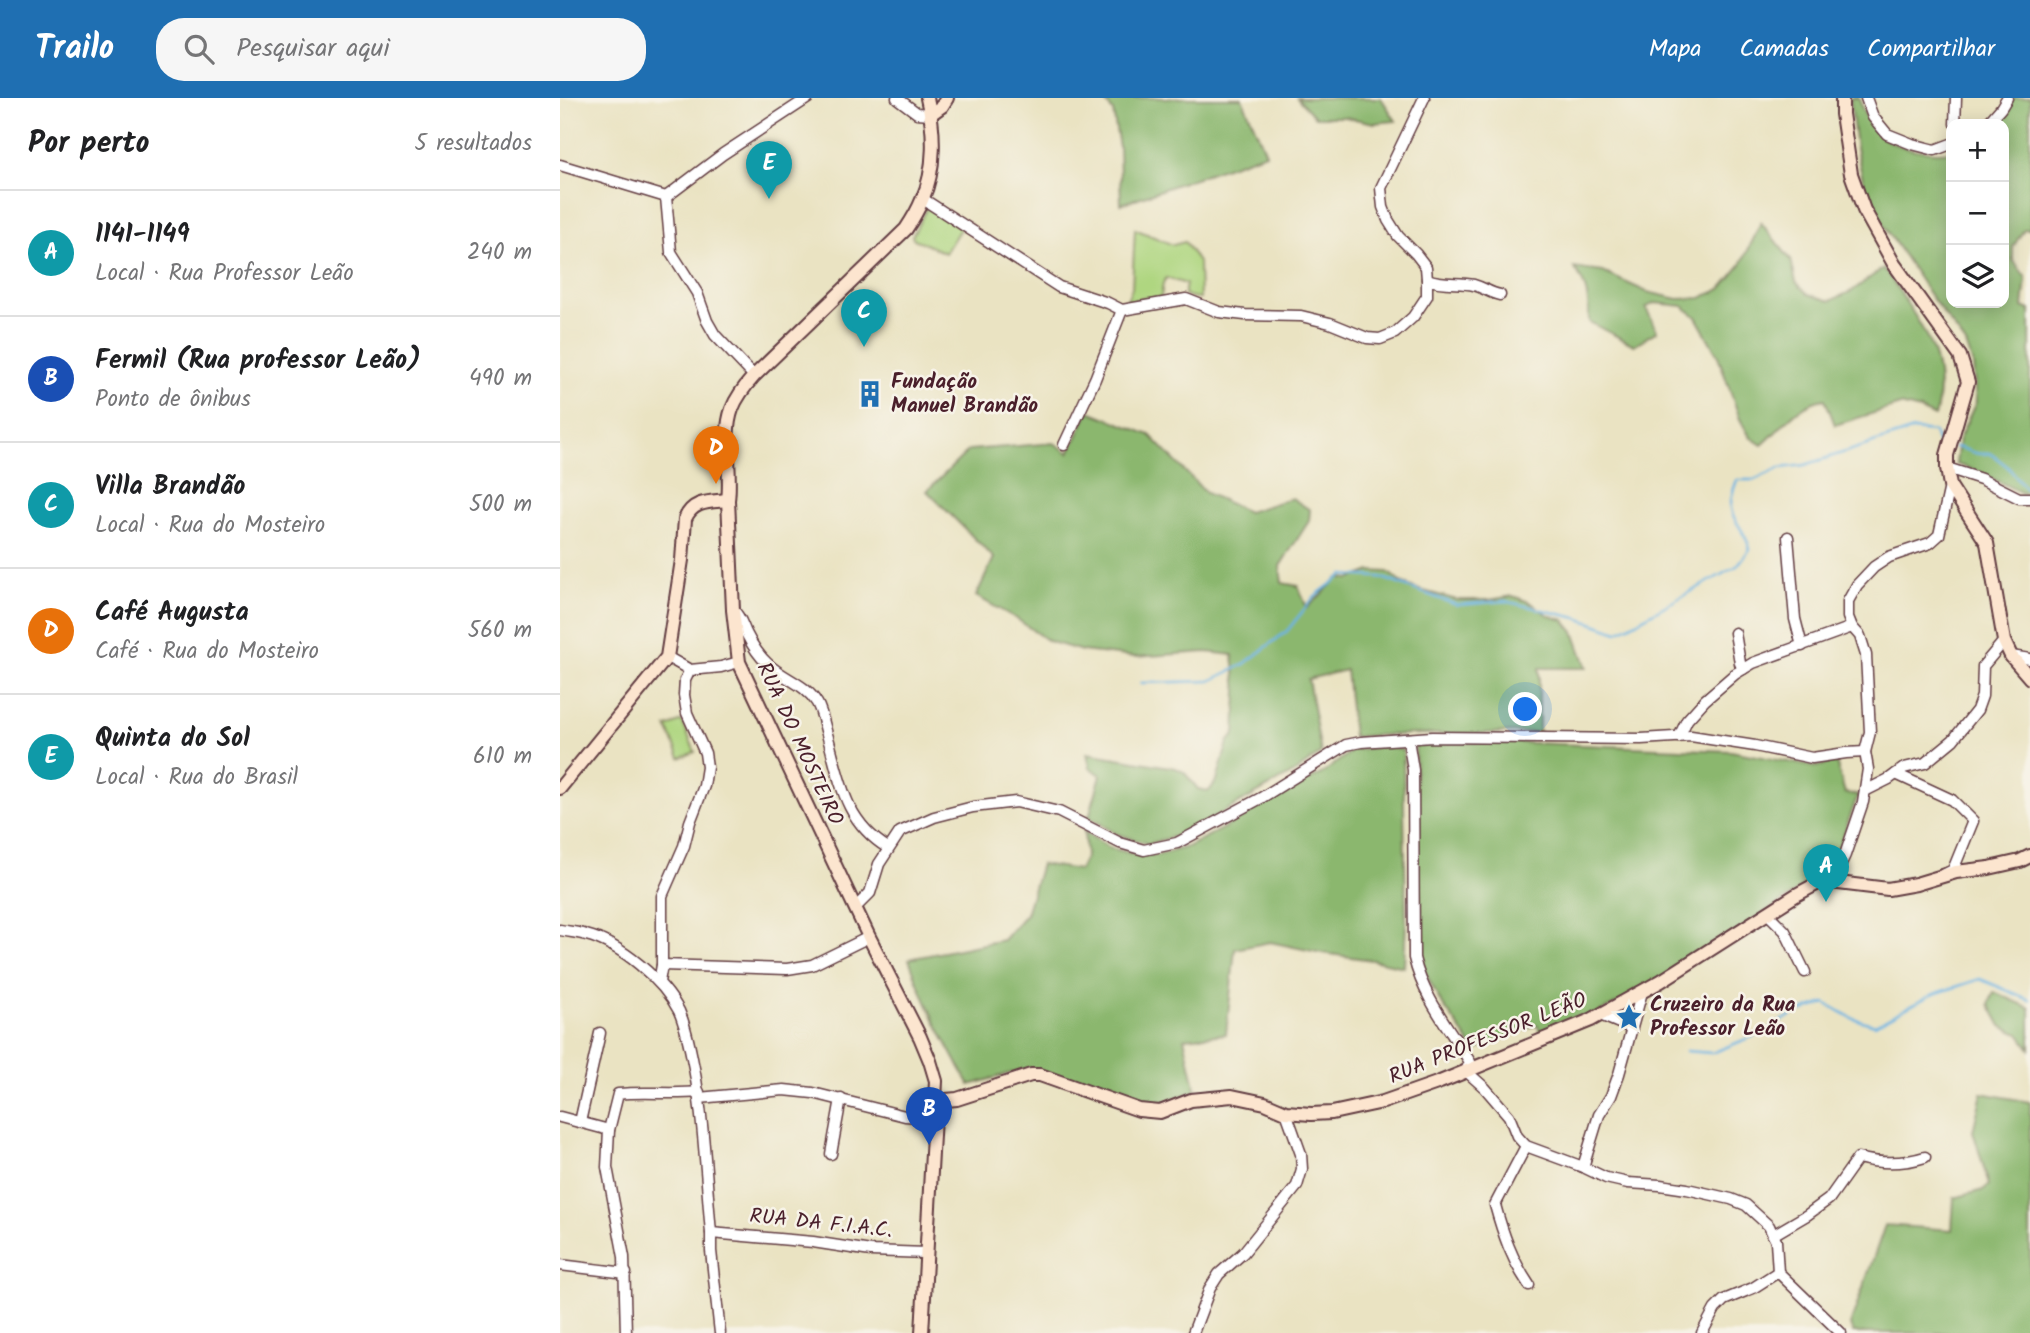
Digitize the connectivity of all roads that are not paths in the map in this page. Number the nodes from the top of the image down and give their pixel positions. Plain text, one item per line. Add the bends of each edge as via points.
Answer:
1 (807, 98) edge
2 (897, 98) edge
3 (927, 98) edge
4 (947, 98) edge
5 (1424, 98) edge
6 (1842, 98) edge
7 (1866, 98) edge
8 (1956, 98) edge
9 (2007, 98) edge
10 (931, 114) junction
11 (1955, 119) edge
12 (1991, 119) edge
13 (1946, 146) edge
14 (560, 165) edge
15 (666, 197) junction
16 (923, 199) junction
17 (1427, 279) junction
18 (1500, 295) dead end
19 (1122, 310) junction
20 (754, 376) junction
21 (1064, 445) dead end
22 (1947, 462) junction
23 (1950, 486) junction
24 (2029, 498) edge
25 (728, 500) junction
26 (1788, 537) dead end
27 (733, 610) junction
28 (1852, 627) junction
29 (1735, 633) dead end
30 (2004, 642) junction
31 (1802, 646) junction
32 (2011, 656) junction
33 (667, 657) junction
34 (2030, 659) edge
35 (739, 662) junction
36 (1743, 669) junction
37 (690, 670) junction
38 (2030, 678) edge
39 (1679, 737) junction
40 (1408, 739) junction
41 (1865, 752) junction
42 (1896, 775) junction
43 (560, 788) edge
44 (1865, 791) junction
45 (888, 848) junction
46 (2030, 856) edge
47 (1941, 876) junction
48 (1822, 881) junction
49 (855, 908) junction
50 (1767, 914) junction
51 (560, 930) edge
52 (869, 937) junction
53 (662, 965) junction
54 (1805, 972) dead end
55 (659, 982) junction
56 (1642, 992) junction
57 (1600, 1015) junction
58 (1631, 1028) junction
59 (600, 1033) dead end
60 (1466, 1071) junction
61 (699, 1095) junction
62 (841, 1099) junction
63 (935, 1101) junction
64 (1286, 1112) junction
65 (560, 1117) edge
66 (935, 1118) junction
67 (580, 1122) junction
68 (609, 1130) junction
69 (1526, 1146) junction
70 (831, 1154) dead end
71 (1925, 1157) dead end
72 (1583, 1167) junction
73 (711, 1233) junction
74 (1773, 1235) junction
75 (926, 1253) junction
76 (560, 1265) edge
77 (1777, 1272) junction
78 (626, 1273) junction
79 (1529, 1285) dead end
80 (626, 1333) edge
81 (720, 1333) edge
82 (922, 1333) edge
83 (1193, 1333) edge
84 (1702, 1333) edge
85 (1841, 1333) edge

1 - 15 street
2 - 10 street via 917,113
3 - 10 street, RUA DO MOSTEIRO
4 - 10 street
5 - 17 street via 1381,188 1388,220 1426,267
6 - 22 street via 1851,174 1864,210 1895,264 1960,356 1968,382
7 - 13 street via 1873,117 1887,134 1935,150
8 - 11 street
9 - 12 street
10 - 16 street, RUA DO MOSTEIRO via 934,138
14 - 15 street
15 - 20 street via 671,253 697,293 715,335
16 - 19 street via 1059,287
16 - 20 street, RUA DO MOSTEIRO via 906,229
17 - 18 street via 1468,284
17 - 19 street via 1427,296 1413,317 1380,339 1301,316 1219,312 1186,299
19 - 21 street
20 - 25 street, RUA DO MOSTEIRO via 731,411
22 - 23 street
22 - 24 street via 2019,498
23 - 28 street via 1939,536 1889,557 1857,585 1848,601
23 - 30 street via 1987,543
25 - 27 street, RUA DO MOSTEIRO
25 - 33 street via 696,504 685,519
26 - 31 street via 1794,619
27 - 35 street, RUA DO MOSTEIRO
27 - 45 street via 757,652 798,682 817,704 849,809 865,830
28 - 31 street
28 - 41 street via 1860,636 1868,671 1870,732
29 - 36 street
30 - 32 street
30 - 42 street via 1983,667 1982,696 1967,724 1925,763
31 - 36 street
32 - 34 street
32 - 38 street
33 - 37 street
33 - 43 street
35 - 37 street
35 - 49 street, RUA DO MOSTEIRO
36 - 39 street via 1704,700 1686,720
37 - 53 street via 685,680 687,713 707,767 684,846 662,896
39 - 40 street
39 - 41 street via 1812,758
40 - 45 street via 1346,745 1177,843 1144,850 1059,812 1016,802 934,817 900,832
40 - 60 street via 1413,771 1414,958 1431,1001 1470,1062
41 - 44 street
42 - 44 street
42 - 47 street via 1952,800 1973,821 1953,870
44 - 48 street via 1836,874
45 - 49 street via 870,893
46 - 47 street
47 - 48 street via 1888,889
48 - 50 street, RUA PROFESSOR LEÃO
49 - 52 street, RUA DO MOSTEIRO
50 - 54 street via 1785,931
50 - 56 street, RUA PROFESSOR LEÃO
51 - 55 street via 588,935 618,948
52 - 53 street via 813,965 787,969
52 - 63 street, RUA DO MOSTEIRO via 930,1061
53 - 55 street
55 - 61 street via 680,1014
56 - 57 street, RUA PROFESSOR LEÃO
56 - 58 street
57 - 58 street
57 - 60 street, RUA PROFESSOR LEÃO
58 - 72 street via 1619,1074
59 - 67 street
60 - 64 street, RUA PROFESSOR LEÃO via 1383,1102 1332,1113
60 - 69 street via 1509,1116
61 - 62 street via 784,1090
61 - 68 street via 618,1094
61 - 73 street
62 - 66 street via 905,1116
62 - 70 street
63 - 64 street, RUA PROFESSOR LEÃO via 1040,1075 1139,1110 1160,1112 1191,1100 1232,1096
63 - 66 street, RUA DO MOSTEIRO
64 - 83 street via 1301,1154 1303,1169 1297,1186 1219,1274
65 - 67 street
66 - 75 street, RUA DO MOSTEIRO
67 - 68 street
68 - 78 street via 607,1167
69 - 72 street
69 - 79 street via 1495,1205 1504,1238
71 - 74 street via 1905,1163 1858,1158 1829,1199
72 - 74 street via 1628,1183 1731,1199 1745,1205
73 - 75 street, RUA DA F.I.A.C.
73 - 81 street
74 - 77 street
75 - 82 street, RUA DO MOSTEIRO
76 - 78 street
77 - 84 street via 1724,1300
77 - 85 street
78 - 80 street

